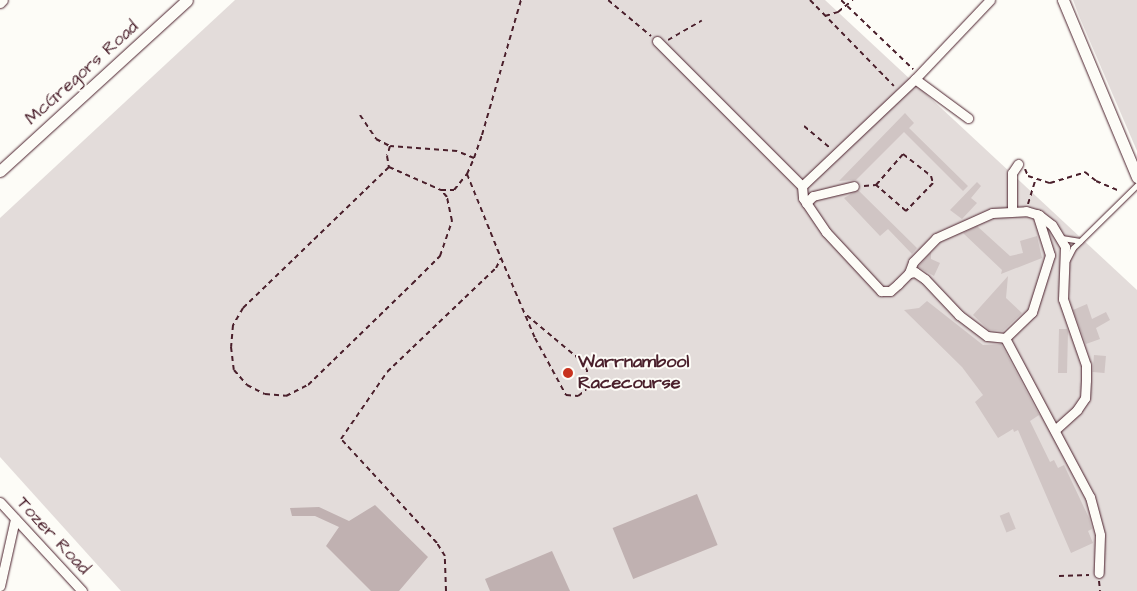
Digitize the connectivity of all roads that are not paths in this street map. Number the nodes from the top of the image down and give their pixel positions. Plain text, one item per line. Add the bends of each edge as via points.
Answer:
1 (2, 0) edge
2 (187, 0) edge
3 (990, 0) edge
4 (1063, 0) edge
5 (0, 3) edge
6 (657, 42) road end
7 (917, 77) junction
8 (968, 118) dead end
9 (1018, 164) road end
10 (0, 171) edge
11 (1137, 177) edge
12 (1137, 185) edge
13 (802, 186) junction
14 (854, 186) road end
15 (806, 203) junction
16 (1012, 210) junction
17 (1037, 214) junction
18 (1056, 235) junction
19 (1080, 241) junction
20 (1065, 262) junction
21 (909, 273) junction
22 (1005, 338) junction
23 (1054, 430) junction
24 (0, 502) edge
25 (15, 519) junction
26 (1099, 573) road end
27 (0, 586) edge
28 (82, 591) edge

1 - 5 street
2 - 10 street, McGregors Road
3 - 7 street
4 - 11 street
6 - 13 street
7 - 8 street
7 - 13 street
9 - 16 street via 1012,173
12 - 19 lane
13 - 15 street
14 - 15 street via 813,196
15 - 21 street via 826,232 881,291 890,291
16 - 17 street
16 - 21 street via 992,213 936,238 913,262
17 - 18 street via 1052,225
17 - 22 street via 1050,255 1032,312
18 - 19 lane
18 - 20 street via 1065,247
19 - 20 lane
20 - 23 street via 1063,299 1086,364 1086,380 1081,404
21 - 22 street via 915,272 925,279 959,315 987,336
22 - 23 street
23 - 26 street via 1090,497 1098,519
24 - 25 street, Tozer Road
25 - 27 street
25 - 28 street, Tozer Road

